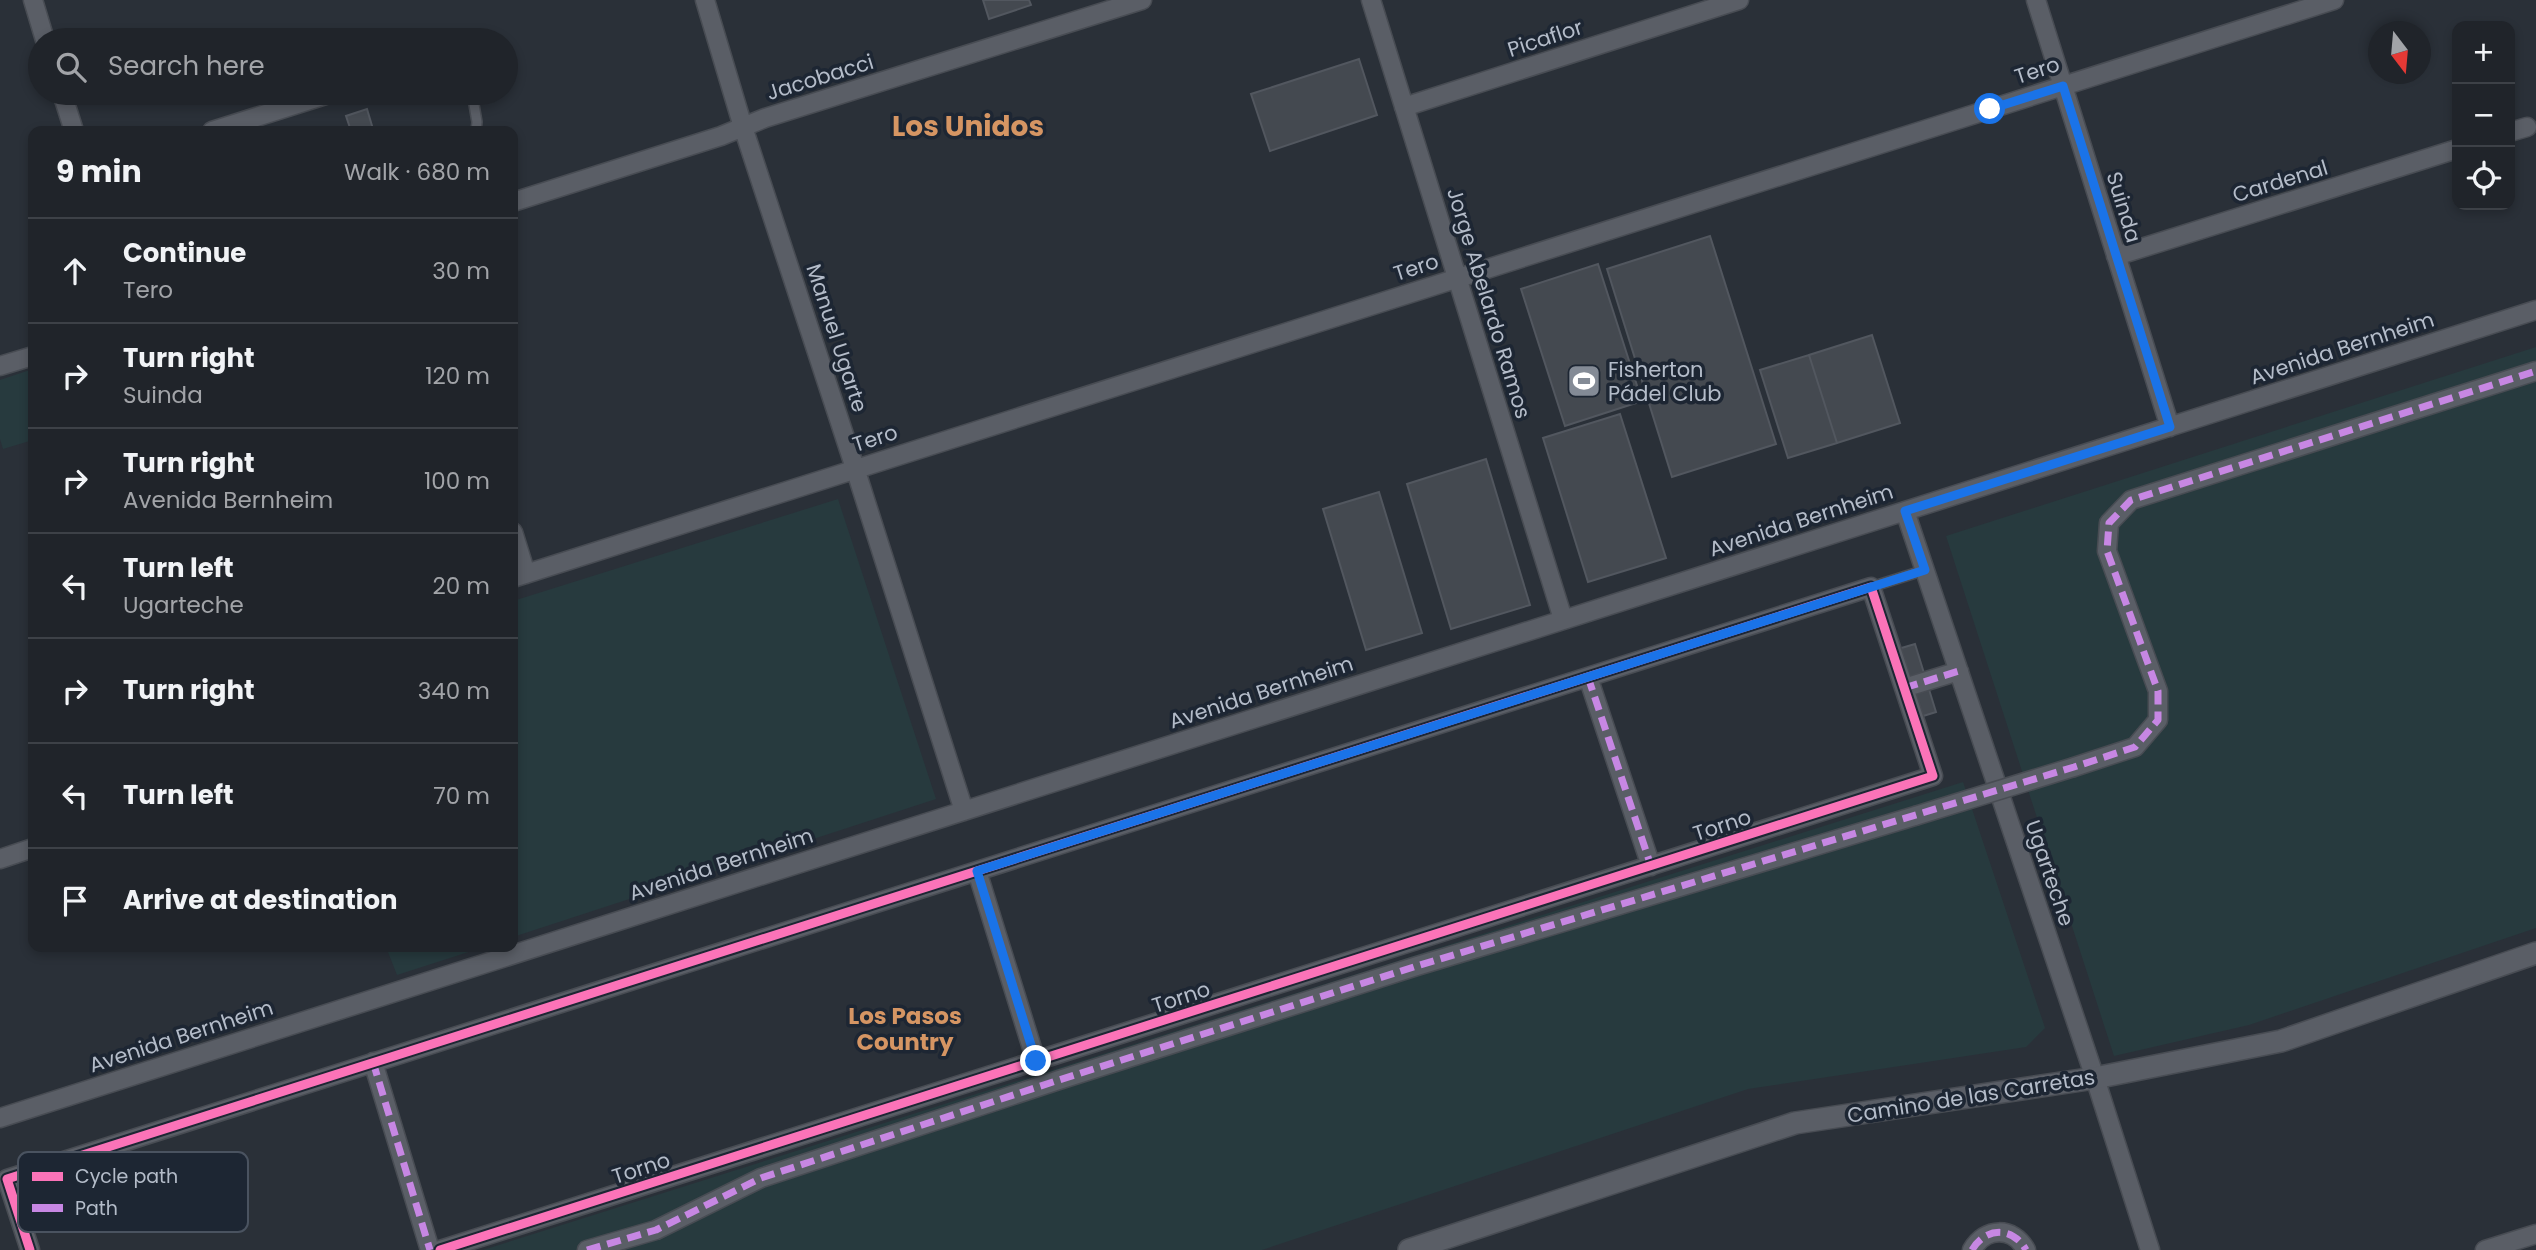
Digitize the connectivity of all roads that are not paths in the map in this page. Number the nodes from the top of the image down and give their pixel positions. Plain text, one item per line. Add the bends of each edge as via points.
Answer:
1 (33, 0) edge
2 (705, 0) edge
3 (1142, 0) edge
4 (1371, 0) edge
5 (1739, 0) edge
6 (2036, 0) edge
7 (2334, 0) edge
8 (41, 28) edge
9 (2063, 86) junction
10 (66, 105) edge
11 (294, 105) edge
12 (474, 105) edge
13 (1404, 107) junction
14 (72, 126) edge
15 (228, 126) edge
16 (477, 126) edge
17 (743, 127) junction
18 (2452, 151) edge
19 (518, 200) edge
20 (2116, 256) junction
21 (1457, 277) junction
22 (2536, 310) edge
23 (28, 358) edge
24 (0, 366) edge
25 (2536, 371) edge
26 (2170, 427) junction
27 (855, 468) junction
28 (1905, 511) junction
29 (1925, 570) junction
30 (520, 576) edge
31 (1871, 587) junction
32 (1563, 620) junction
33 (1959, 671) junction
34 (1588, 677) junction
35 (1904, 688) junction
36 (964, 811) junction
37 (28, 850) edge
38 (0, 859) edge
39 (1651, 866) junction
40 (977, 871) junction
41 (2536, 953) edge
42 (1036, 1061) junction
43 (373, 1062) junction
44 (2095, 1078) junction
45 (0, 1118) edge
46 (91, 1152) edge
47 (18, 1175) edge
48 (18, 1213) edge
49 (24, 1232) edge
50 (2536, 1234) edge
51 (30, 1250) edge
52 (430, 1250) edge
53 (440, 1250) edge
54 (587, 1250) edge
55 (1409, 1250) edge
56 (1972, 1250) edge
57 (2026, 1250) edge
58 (2150, 1250) edge
59 (2485, 1250) edge

1 - 8 street
2 - 17 street, Manuel Ugarte
3 - 17 street, Jacobacci
4 - 13 street, Jorge Abelardo Ramos
5 - 13 street, Picaflor
6 - 9 street, Suinda
7 - 9 street, Tero
9 - 20 street, Suinda
9 - 21 street, Tero
10 - 14 street
11 - 15 street
12 - 16 lane
13 - 21 street, Jorge Abelardo Ramos
17 - 19 street, Jacobacci
17 - 27 street, Manuel Ugarte
18 - 20 street, Cardenal
20 - 26 street, Suinda
21 - 27 street, Tero
21 - 32 street, Jorge Abelardo Ramos
22 - 26 street, Avenida Bernheim
23 - 24 street
25 - 54 street, bridge via 2131,500 2109,523 2107,551 2158,691 2158,720 2135,747 1059,1080 761,1178 656,1230
26 - 28 street, Avenida Bernheim
27 - 30 street, Tero
27 - 36 street, Manuel Ugarte
28 - 29 street, Ugarteche
28 - 32 street, Avenida Bernheim
29 - 31 lane
29 - 33 street, Ugarteche
31 - 34 street
31 - 35 street
32 - 36 street, Avenida Bernheim
33 - 35 street
33 - 44 street, Ugarteche
34 - 39 street
34 - 40 street
35 - 39 street, Torno via 1933,776
36 - 45 street, Avenida Bernheim
37 - 38 street
39 - 42 street, Torno
40 - 42 street
40 - 43 street
41 - 44 street, Camino de las Carretas via 2281,1041
42 - 53 street, Torno
43 - 46 street
43 - 52 street
44 - 55 street, Camino de las Carretas via 1795,1123
44 - 58 street, Ugarteche
47 - 48 street via 7,1179
49 - 51 street
50 - 59 street
56 - 57 street via 1984,1236 2003,1232 2020,1240

